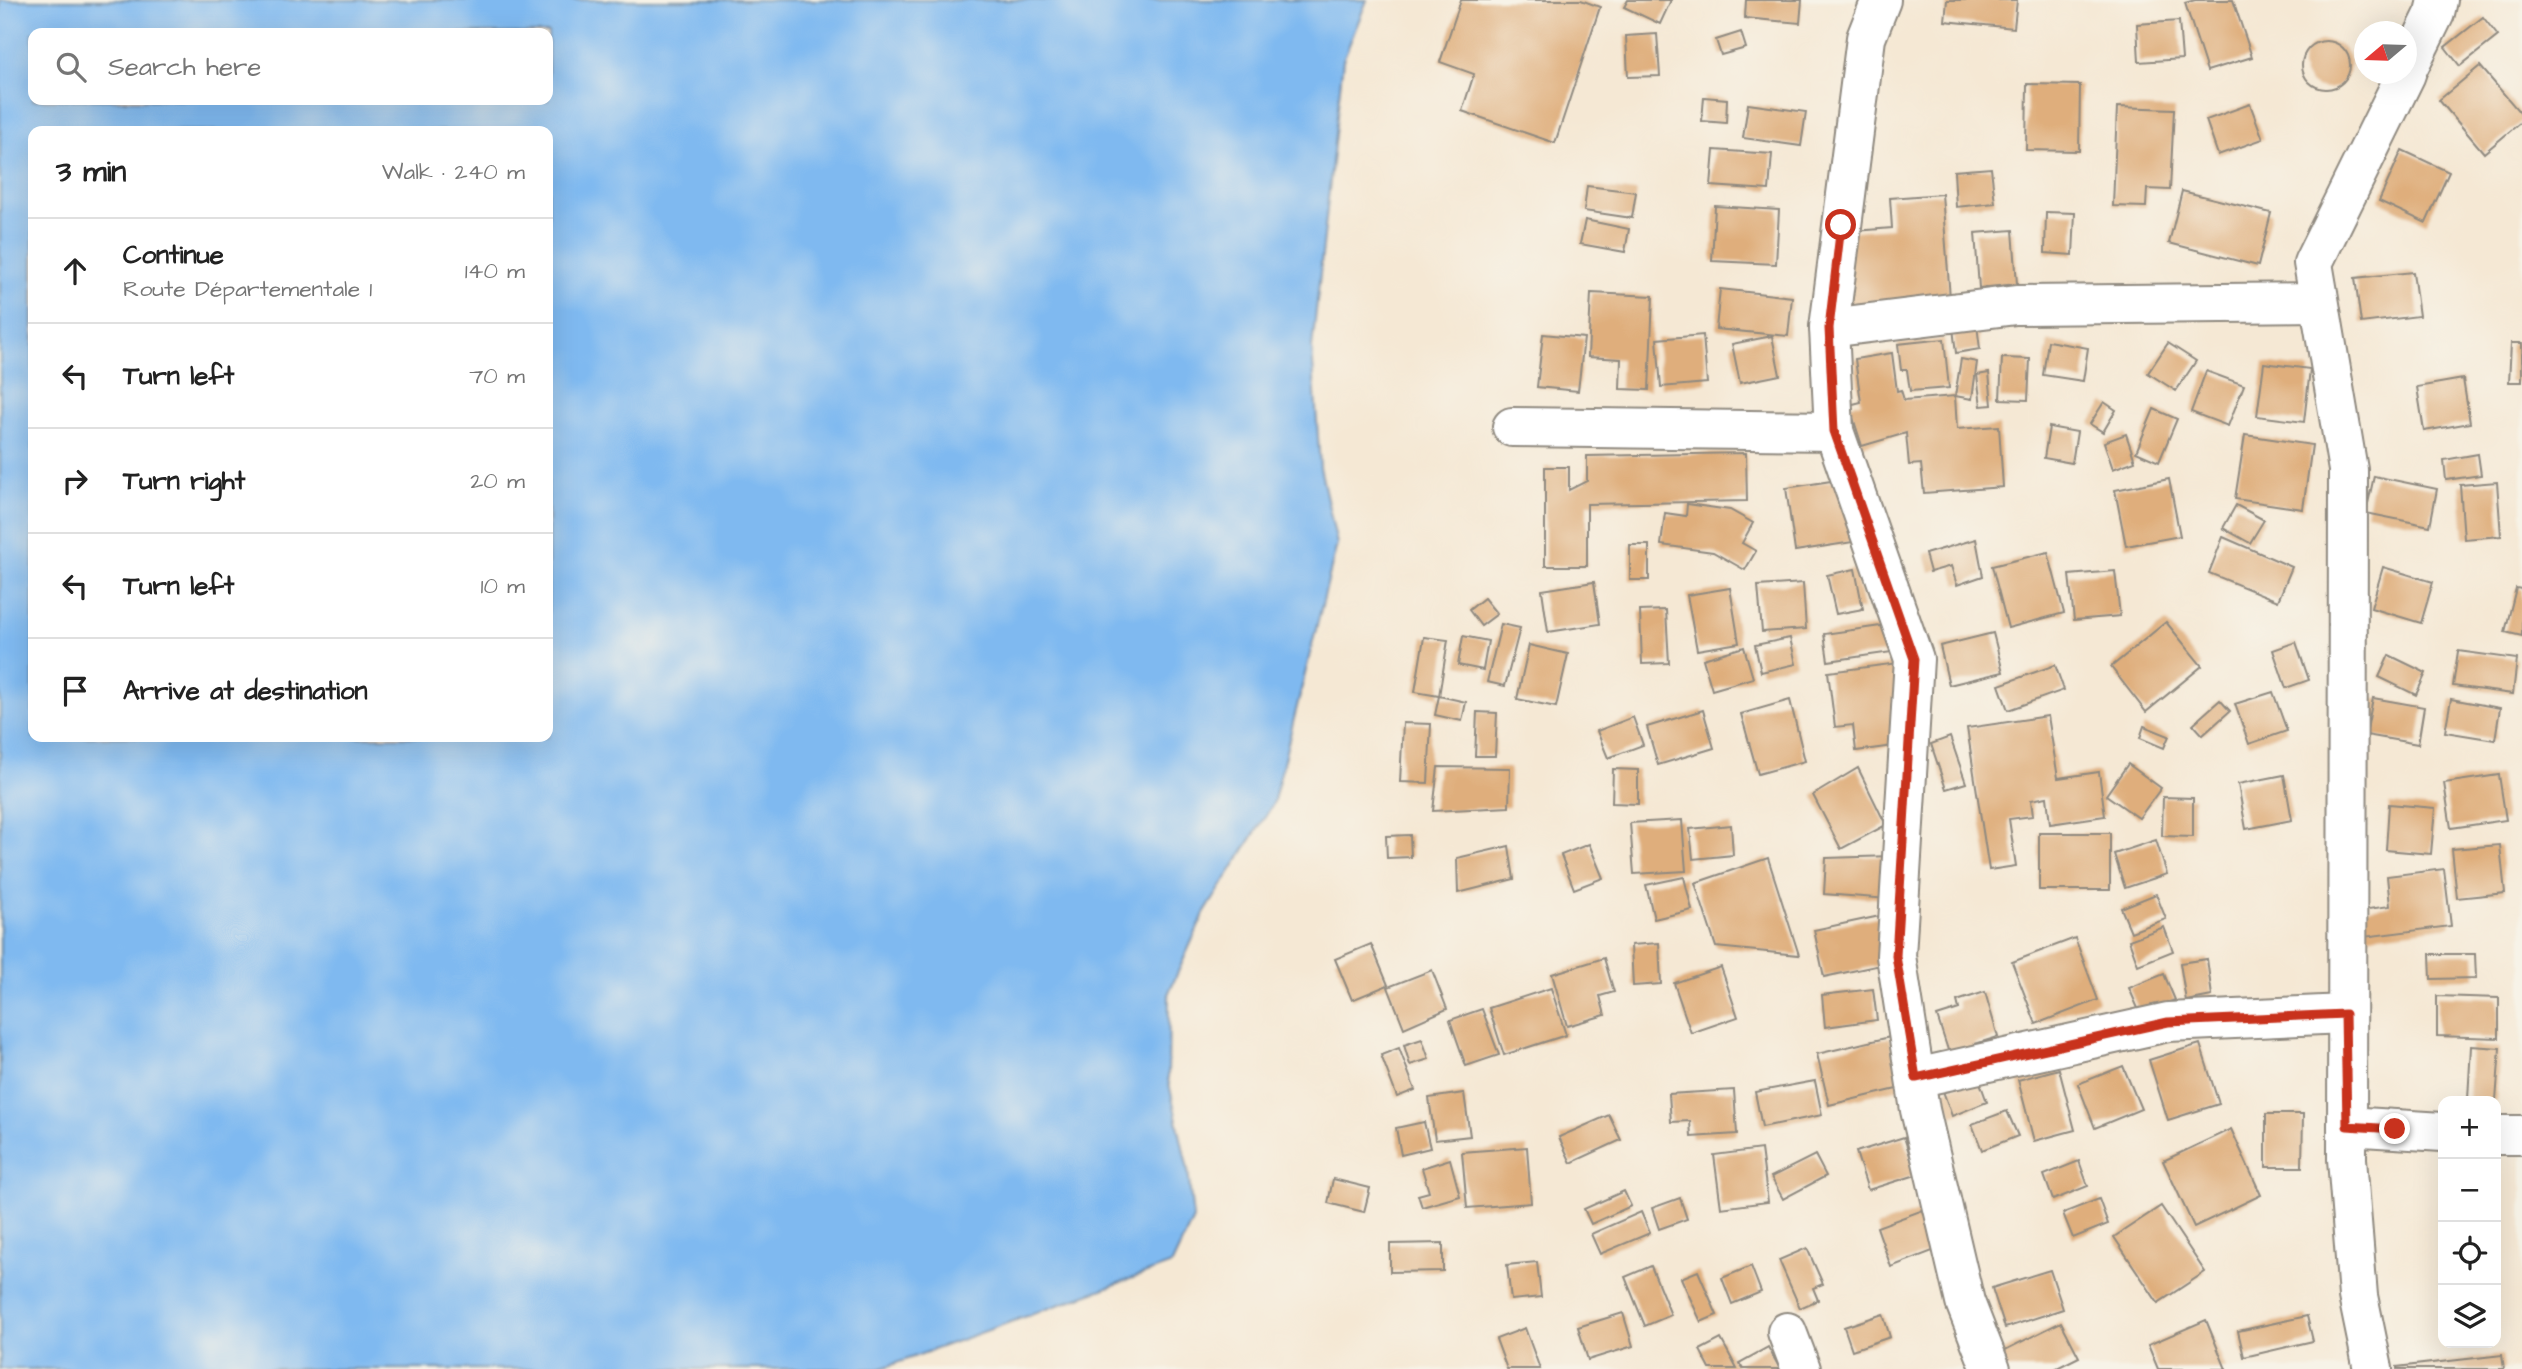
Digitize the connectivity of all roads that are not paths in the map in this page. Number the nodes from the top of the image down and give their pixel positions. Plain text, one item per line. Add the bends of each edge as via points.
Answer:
1 (1881, 0) edge
2 (2438, 0) edge
3 (2417, 50) edge
4 (2401, 84) edge
5 (2319, 302) junction
6 (1829, 328) junction
7 (1512, 427) dead end
8 (1834, 431) junction
9 (2345, 1014) junction
10 (1916, 1078) junction
11 (2347, 1126) junction
12 (2438, 1132) edge
13 (2501, 1135) edge
14 (2522, 1135) edge
15 (1787, 1332) dead end
16 (1801, 1369) edge
17 (1992, 1369) edge
18 (2373, 1369) edge

1 - 6 street via 1866,38
2 - 3 street
4 - 5 street via 2313,263
5 - 6 street via 2015,305
5 - 9 street via 2348,470
6 - 8 street
7 - 8 street
8 - 10 street via 1914,659 1896,956
9 - 10 street via 2168,1022
9 - 11 street
10 - 17 street via 1965,1302
11 - 12 street
11 - 18 street via 2358,1296
13 - 14 street
15 - 16 street

